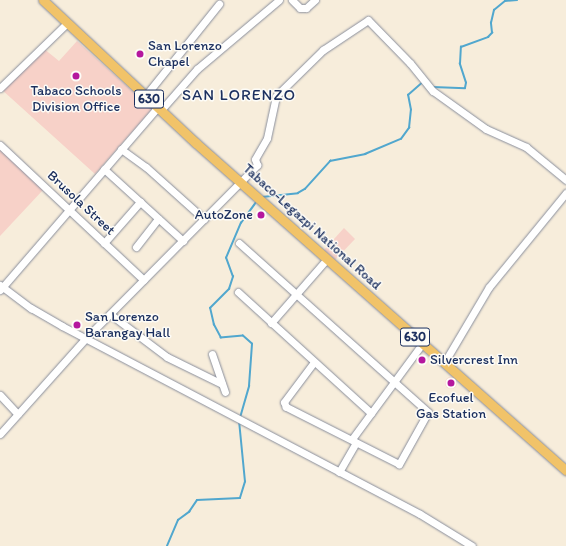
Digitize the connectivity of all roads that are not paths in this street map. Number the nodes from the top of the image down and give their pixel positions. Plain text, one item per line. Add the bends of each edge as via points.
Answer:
1 (43, 0) edge
2 (279, 0) edge
3 (292, 0) edge
4 (315, 0) edge
5 (219, 4) dead end
6 (67, 23) junction
7 (0, 88) edge
8 (146, 95) junction
9 (159, 108) junction
10 (0, 145) edge
11 (121, 149) junction
12 (104, 169) junction
13 (566, 180) edge
14 (240, 182) junction
15 (566, 193) edge
16 (140, 202) junction
17 (69, 210) junction
18 (158, 219) junction
19 (204, 219) junction
20 (183, 241) junction
21 (104, 243) junction
22 (239, 243) dead end
23 (136, 247) dead end
24 (326, 260) junction
25 (144, 280) junction
26 (1, 287) edge
27 (238, 292) dead end
28 (296, 294) junction
29 (110, 314) junction
30 (271, 323) junction
31 (85, 339) junction
32 (422, 344) junction
33 (212, 354) dead end
34 (314, 362) junction
35 (444, 363) junction
36 (395, 381) junction
37 (222, 384) junction
38 (225, 392) dead end
39 (0, 396) edge
40 (371, 413) junction
41 (18, 414) junction
42 (0, 434) edge
43 (354, 440) junction
44 (566, 470) edge
45 (339, 472) junction
46 (472, 546) edge

1 - 6 main road, Tabaco-Legazpi National Road / 630
2 - 9 street via 197,69
3 - 4 street via 300,8 306,8
5 - 8 street
6 - 7 street
6 - 8 main road, Tabaco-Legazpi National Road / 630
8 - 9 main road, Tabaco-Legazpi National Road / 630
9 - 11 street
9 - 14 main road, Tabaco-Legazpi National Road / 630
10 - 17 street, Brusola Street
11 - 12 street
11 - 19 street via 146,167
12 - 16 street
12 - 17 street
13 - 14 street via 526,147 486,129 433,91 391,42 368,20 323,50 276,96 267,138 255,159 257,165
14 - 19 street
14 - 24 main road, Tabaco-Legazpi National Road / 630
15 - 35 street via 489,287
16 - 18 street
16 - 21 street
17 - 21 street, Brusola Street
17 - 26 street
18 - 20 street
18 - 23 street
19 - 20 street
20 - 25 street
21 - 25 street, Brusola Street
22 - 28 street
24 - 28 street
24 - 32 main road, Tabaco-Legazpi National Road / 630
25 - 29 street
26 - 31 street via 31,308
27 - 30 street
28 - 30 street
28 - 36 street
29 - 31 street
29 - 37 street via 167,357
30 - 34 street
31 - 41 street
31 - 45 street
32 - 35 main road, Tabaco-Legazpi National Road / 630
32 - 36 street
33 - 37 street
34 - 40 street
34 - 43 street via 284,402 286,406
35 - 44 main road, Tabaco-Legazpi National Road / 630
36 - 40 street
36 - 43 street via 428,412 399,464
37 - 38 street
39 - 41 street
40 - 43 street
41 - 42 street
43 - 45 street
45 - 46 street via 420,514

